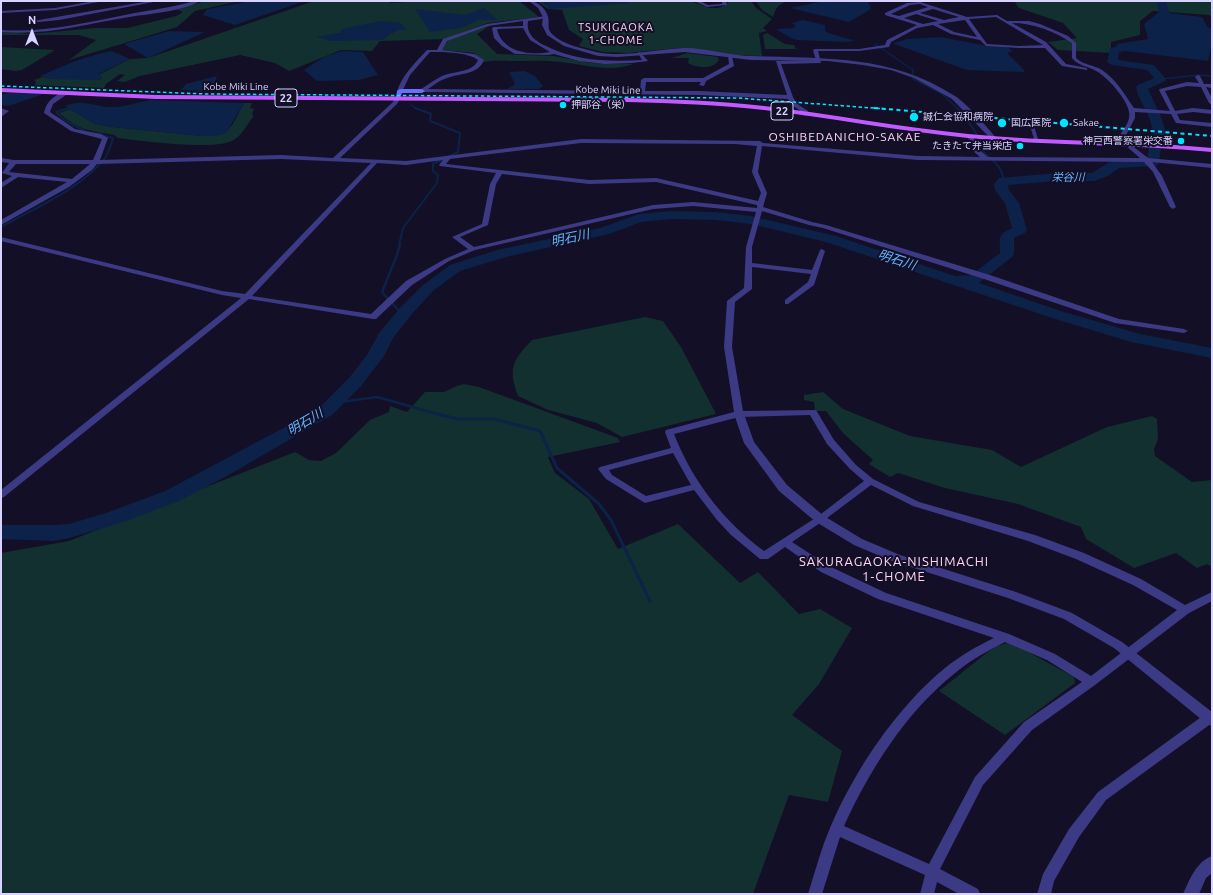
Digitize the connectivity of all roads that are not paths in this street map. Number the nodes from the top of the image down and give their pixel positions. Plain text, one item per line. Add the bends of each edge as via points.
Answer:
1 (102, 1) edge
2 (120, 1) edge
3 (156, 1) edge
4 (198, 1) edge
5 (531, 1) edge
6 (696, 1) edge
7 (724, 1) edge
8 (94, 2) edge
9 (126, 6) junction
10 (933, 7) junction
11 (30, 11) junction
12 (1, 12) edge
13 (914, 12) junction
14 (135, 15) junction
15 (546, 17) junction
16 (899, 18) junction
17 (966, 18) junction
18 (526, 20) junction
19 (29, 22) junction
20 (946, 22) junction
21 (1006, 22) junction
22 (934, 24) junction
23 (923, 26) junction
24 (524, 27) junction
25 (1, 30) edge
26 (31, 31) junction
27 (982, 39) junction
28 (1047, 46) junction
29 (439, 51) junction
30 (555, 52) junction
31 (640, 53) junction
32 (730, 56) junction
33 (818, 59) junction
34 (1099, 70) junction
35 (1198, 77) dead end
36 (704, 80) junction
37 (1202, 85) junction
38 (1212, 86) edge
39 (1, 90) edge
40 (422, 91) junction
41 (66, 92) junction
42 (642, 92) junction
43 (698, 92) junction
44 (399, 96) junction
45 (790, 97) junction
46 (1212, 103) edge
47 (1, 110) edge
48 (1132, 110) junction
49 (1212, 112) edge
50 (1174, 113) junction
51 (805, 114) junction
52 (1, 115) edge
53 (1031, 123) dead end
54 (1212, 125) edge
55 (970, 137) junction
56 (994, 139) junction
57 (1036, 139) dead end
58 (760, 143) junction
59 (1127, 144) junction
60 (1212, 150) edge
61 (448, 158) junction
62 (988, 158) junction
63 (1, 160) edge
64 (335, 160) junction
65 (1147, 161) junction
66 (14, 162) junction
67 (95, 162) junction
68 (375, 162) junction
69 (1212, 166) edge
70 (500, 172) junction
71 (16, 175) junction
72 (72, 181) junction
73 (1, 186) edge
74 (1173, 207) dead end
75 (760, 208) junction
76 (1, 223) edge
77 (1, 239) edge
78 (473, 249) junction
79 (822, 251) dead end
80 (749, 265) junction
81 (814, 272) junction
82 (247, 297) junction
83 (788, 302) dead end
84 (1184, 331) dead end
85 (739, 414) junction
86 (675, 450) junction
87 (870, 481) junction
88 (697, 486) junction
89 (1, 495) edge
90 (820, 518) junction
91 (784, 542) junction
92 (1212, 596) edge
93 (1185, 610) junction
94 (1005, 637) junction
95 (1129, 654) junction
96 (1091, 682) junction
97 (1211, 718) edge
98 (837, 829) junction
99 (1212, 863) edge
100 (932, 872) junction
101 (815, 894) edge
102 (927, 894) edge
103 (973, 894) edge
104 (1044, 894) edge
105 (1191, 894) edge

1 - 8 street
2 - 9 street
3 - 9 street
4 - 14 street
5 - 15 street via 540,7
6 - 7 street via 711,7 725,5
8 - 11 street
9 - 14 street
9 - 19 street
10 - 13 street
10 - 16 street via 920,3 909,4 887,14
10 - 17 street
11 - 12 street
11 - 19 street
13 - 16 street
13 - 20 street
14 - 26 street
15 - 18 street
15 - 31 street via 545,26 550,34 566,45 598,54
16 - 23 street
17 - 20 street
17 - 21 street via 997,16
17 - 27 street
18 - 24 street
18 - 29 street via 491,24 445,40
19 - 26 street
20 - 22 street
21 - 28 street
21 - 34 street via 1027,22 1066,37 1074,43 1074,58
22 - 23 street
22 - 27 street via 953,33
23 - 33 street via 916,27 888,42 887,46 859,50 815,50
24 - 30 street via 528,36
24 - 30 street via 494,28 496,37 516,53
25 - 26 street
27 - 28 street via 986,45
28 - 34 street via 1064,65
29 - 40 street via 474,55 481,60 476,67 447,76
29 - 44 street via 430,51 403,79
30 - 31 street via 573,58 618,63 645,61
31 - 32 street via 685,50
32 - 33 street
32 - 36 street via 732,65
33 - 45 street via 819,62 778,62
33 - 56 street via 863,62 916,77 954,98
34 - 48 street via 1115,83
35 - 37 street
36 - 42 street via 644,80
36 - 43 street
37 - 38 street
37 - 46 street
37 - 50 street via 1187,84 1162,90
39 - 41 main road, Kobe Miki Line / 22
40 - 42 street
40 - 44 main road
41 - 44 main road, Kobe Miki Line / 22 via 156,97
41 - 67 street via 52,101 47,107 47,113 71,130 105,138
42 - 43 street
43 - 45 street
44 - 51 main road, Kobe Miki Line / 22 via 692,102
44 - 64 street via 396,103
45 - 51 street
47 - 52 street via 6,111
48 - 50 street
48 - 59 street via 1132,118 1122,135
49 - 50 street via 1193,110
50 - 54 street via 1178,122
51 - 55 main road, Kobe Miki Line / 22
53 - 57 street
55 - 56 main road, Kobe Miki Line / 22
55 - 62 street via 977,143 975,150
56 - 59 main road, Kobe Miki Line / 22
58 - 61 street via 581,141
58 - 62 street via 891,156
58 - 75 street via 755,172 764,193
59 - 60 main road, Kobe Miki Line / 22
59 - 65 street
61 - 68 street via 406,163
61 - 70 street via 442,165
62 - 65 street
63 - 66 street
64 - 67 street via 281,158
64 - 68 street
65 - 69 street
65 - 74 street
66 - 67 street
66 - 71 street via 5,173
67 - 72 street
68 - 82 street
70 - 75 street via 589,182 656,180
70 - 78 street via 494,184 485,225 455,237
71 - 72 street
71 - 73 street
72 - 76 street
75 - 78 street via 693,204 653,207
75 - 80 street via 749,247
75 - 84 street via 987,277 1118,321
77 - 82 street
78 - 82 street via 409,282 373,317
79 - 81 street
80 - 81 street
80 - 85 street via 748,289 731,301 728,347
81 - 83 street via 811,283
82 - 89 street
85 - 86 street via 669,432
85 - 87 street via 813,412 830,442
85 - 90 street via 749,443 783,488
86 - 88 street
86 - 88 street via 603,469 609,477 645,500
87 - 90 street
87 - 93 street via 916,504 1031,538 1080,556 1137,582
88 - 91 street via 710,506 752,549 764,556
90 - 91 street
90 - 95 street via 858,542 896,558 1012,595 1068,616
91 - 94 street via 825,569 882,596
92 - 93 street
93 - 95 street
94 - 96 street via 1051,657
94 - 98 street via 977,651 944,675 902,719 854,791
95 - 96 street
95 - 97 street
96 - 100 street via 1028,726 979,781
97 - 104 street via 1102,796 1074,833 1048,879
98 - 100 street
98 - 101 street
99 - 105 street via 1201,873
100 - 102 street
100 - 103 street

